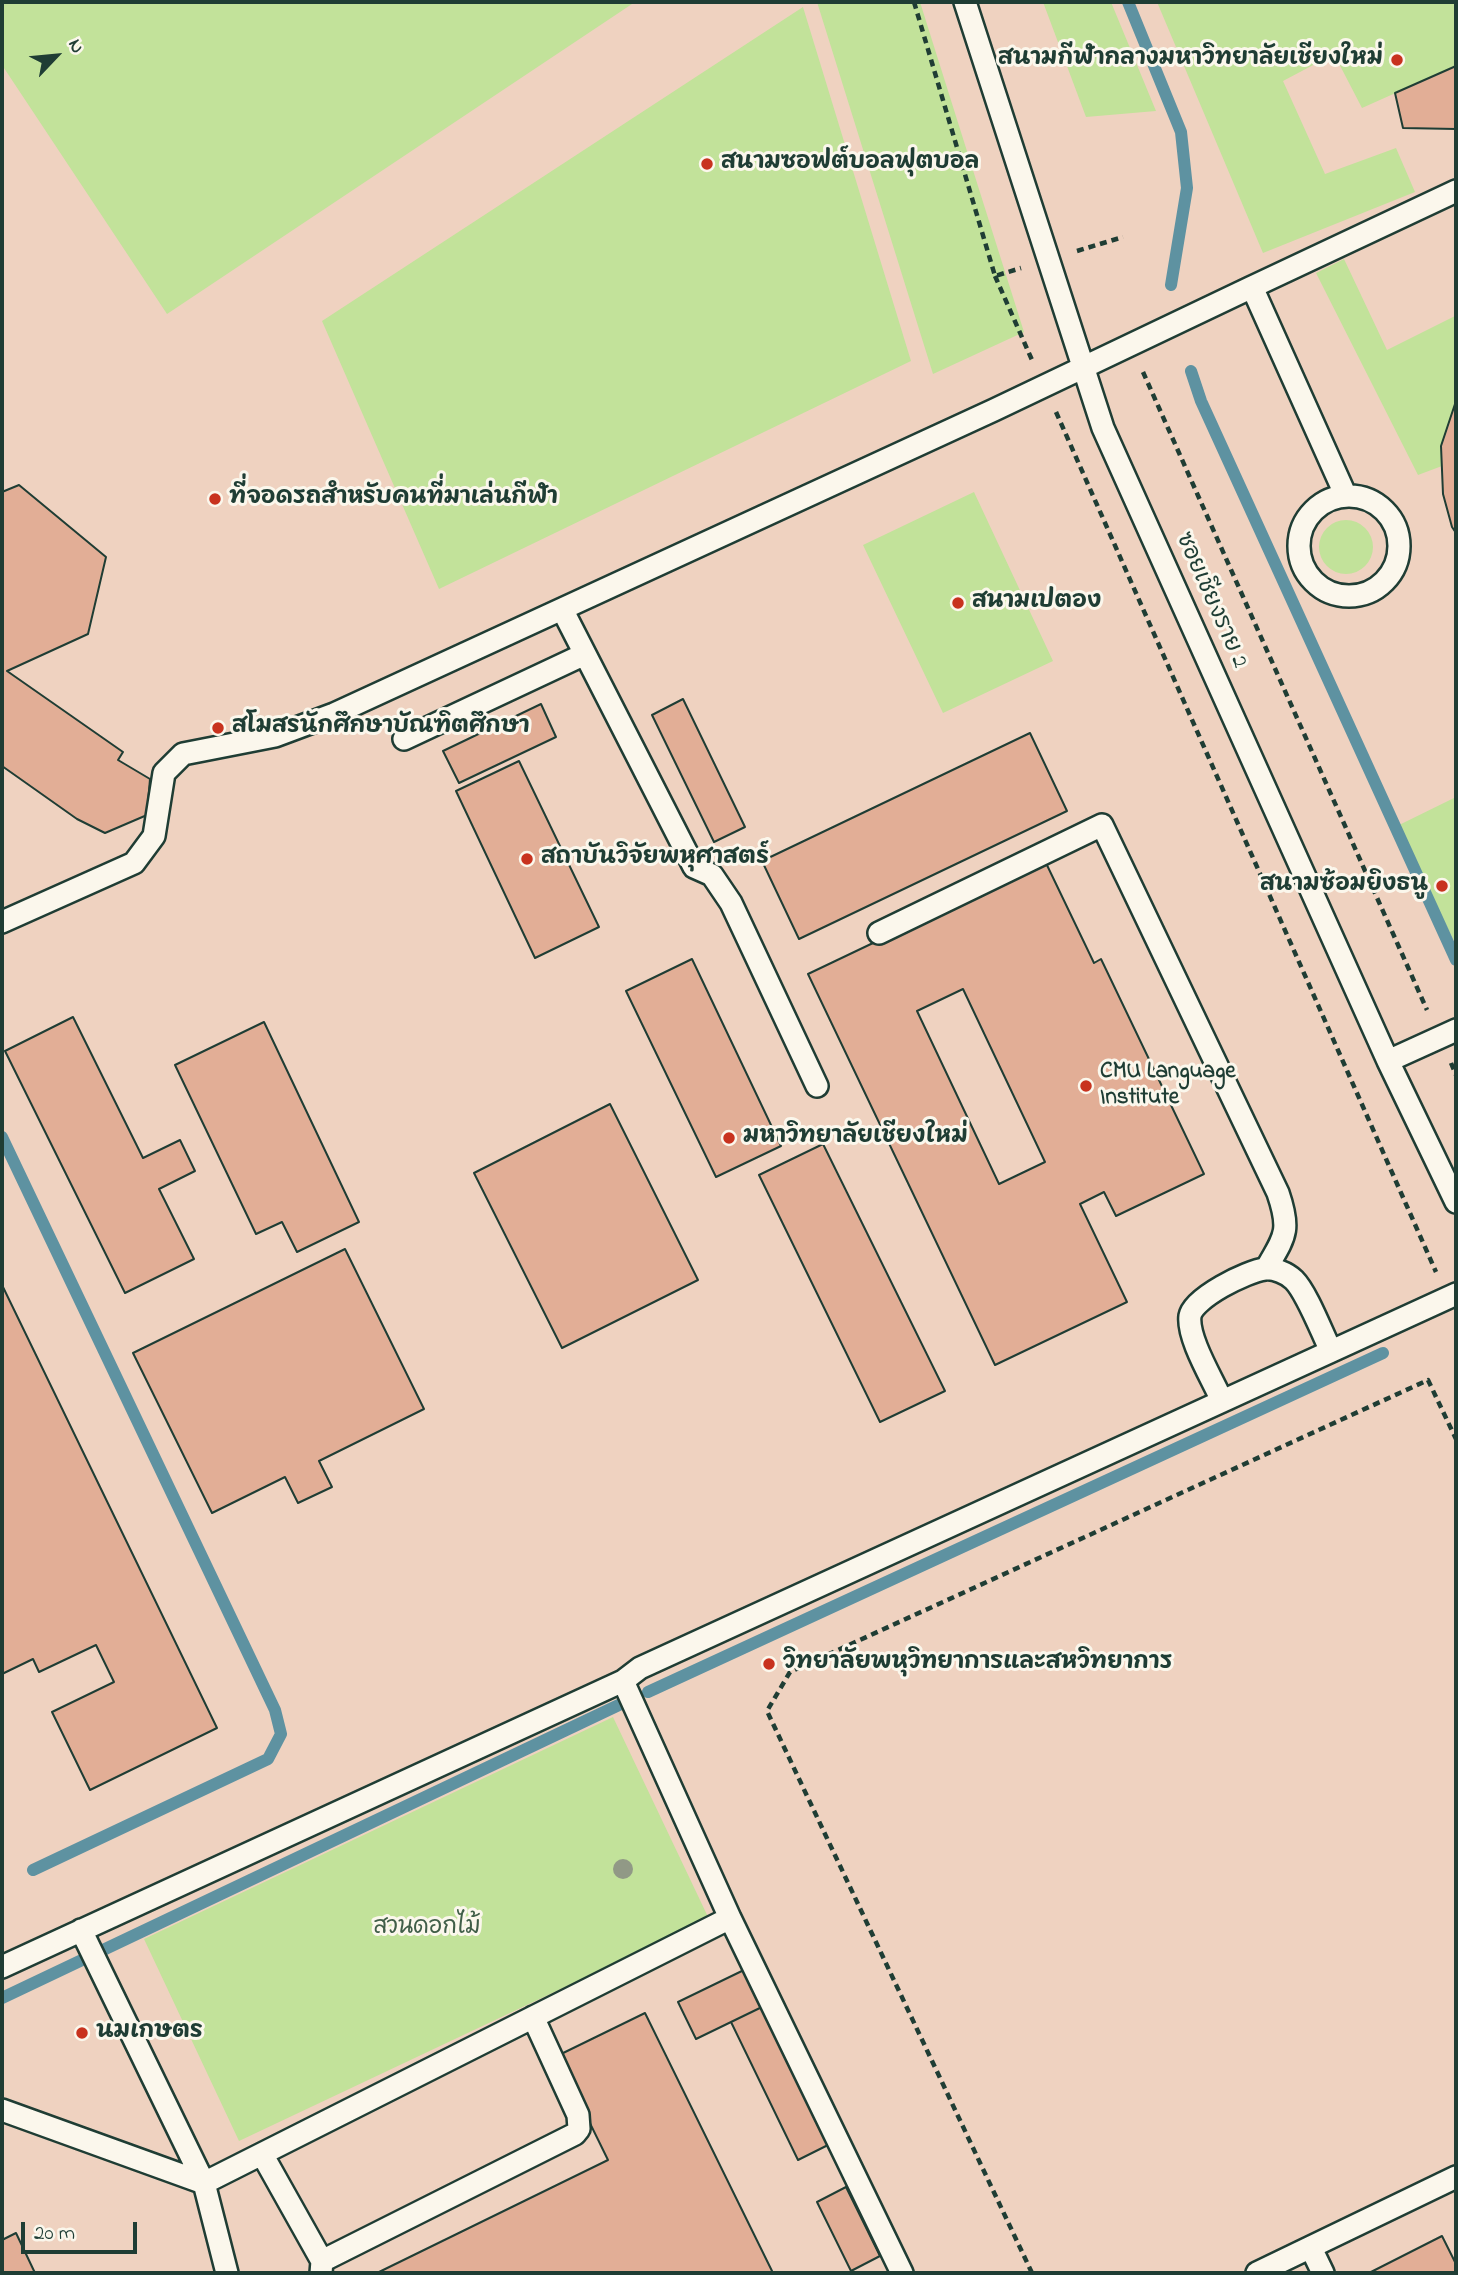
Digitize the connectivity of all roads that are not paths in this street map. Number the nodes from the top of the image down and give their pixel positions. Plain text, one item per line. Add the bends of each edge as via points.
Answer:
1 (965, 2) edge
2 (1456, 191) edge
3 (1252, 288) junction
4 (1083, 366) junction
5 (1345, 495) junction
6 (562, 609) junction
7 (585, 654) junction
8 (404, 739) dead end
9 (2, 922) edge
10 (879, 933) dead end
11 (1448, 1033) edge
12 (1388, 1061) junction
13 (817, 1086) dead end
14 (1456, 1202) edge
15 (1266, 1269) junction
16 (1452, 1296) edge
17 (1331, 1351) junction
18 (1222, 1401) junction
19 (623, 1681) junction
20 (730, 1918) junction
21 (85, 1928) junction
22 (3, 1963) edge
23 (533, 2017) junction
24 (2, 2110) edge
25 (262, 2154) junction
26 (1456, 2177) edge
27 (204, 2183) junction
28 (1311, 2248) junction
29 (321, 2267) edge
30 (226, 2273) edge
31 (902, 2273) edge
32 (1257, 2273) edge
33 (1323, 2273) edge

1 - 4 lane
2 - 3 lane
3 - 4 lane
3 - 5 lane
4 - 6 lane
4 - 12 lane
5 - 5 lane via 1371,499 1391,517 1400,542 1395,568 1378,588 1353,597 1326,592 1306,574 1298,549 1302,523 1320,503
6 - 7 lane
6 - 9 lane via 334,714 275,736 183,754 164,773 154,836 134,863
7 - 8 lane
7 - 13 lane via 694,867 712,875 731,903
10 - 15 lane via 1102,825 1278,1194 1286,1227
11 - 12 lane
12 - 14 lane
15 - 17 lane via 1294,1280
15 - 18 lane via 1214,1292 1192,1310 1193,1336
16 - 17 lane
16 - 19 lane
17 - 18 lane
18 - 19 lane via 640,1668
19 - 20 lane
19 - 21 lane
20 - 23 lane
20 - 31 lane
21 - 22 lane
21 - 27 lane
23 - 25 lane
23 - 29 lane via 579,2115 575,2134
24 - 27 lane
25 - 27 lane
25 - 29 lane
26 - 28 lane
27 - 30 lane
28 - 32 lane
28 - 33 lane

